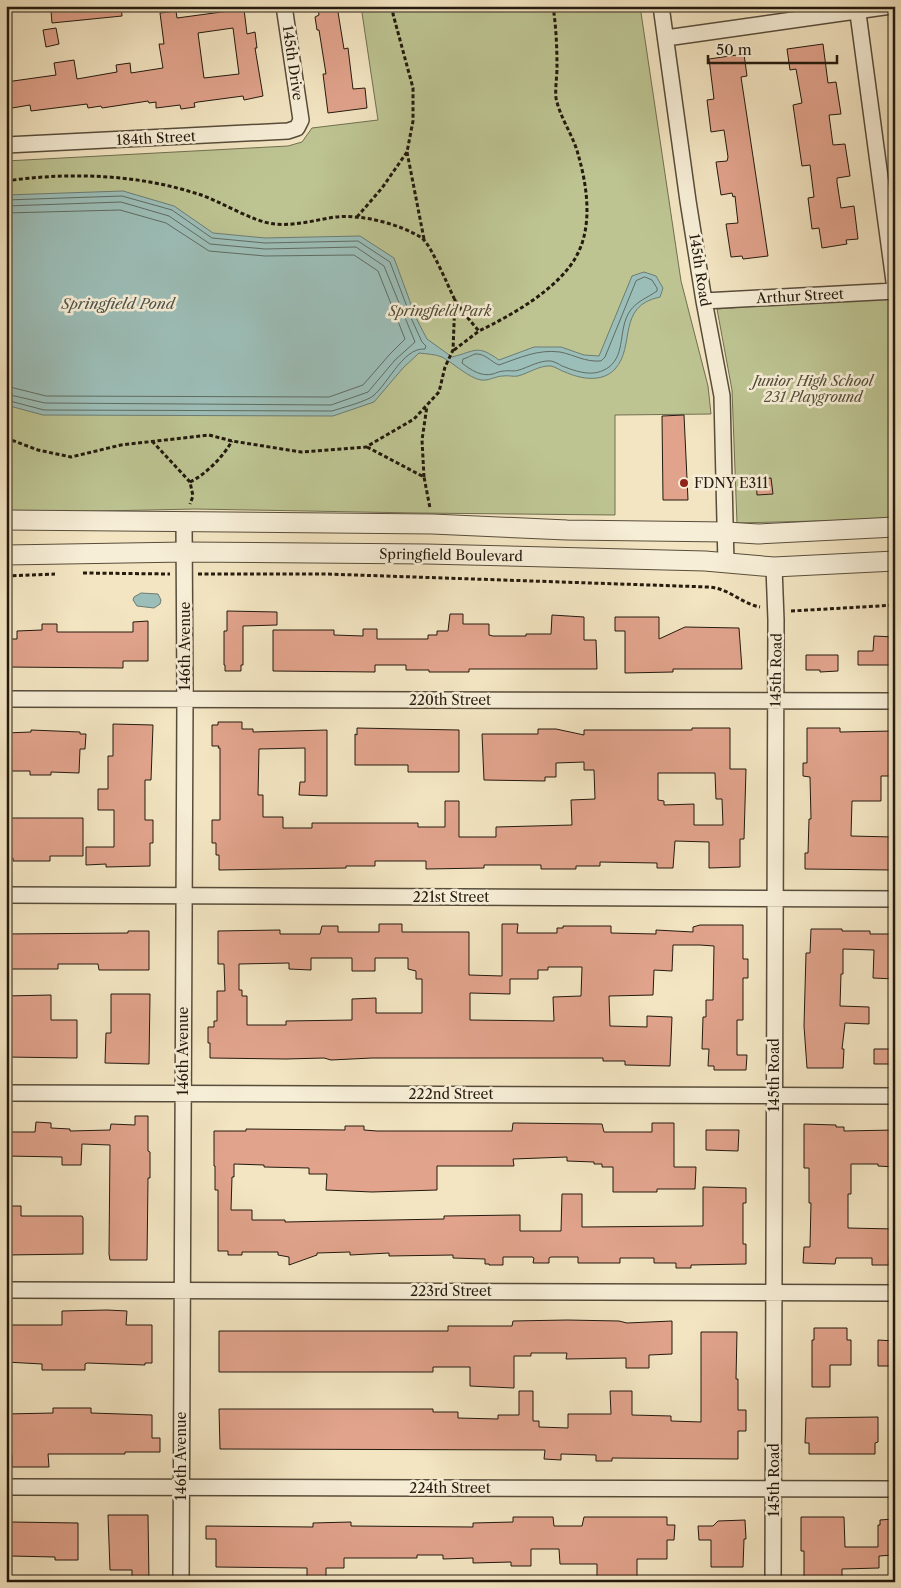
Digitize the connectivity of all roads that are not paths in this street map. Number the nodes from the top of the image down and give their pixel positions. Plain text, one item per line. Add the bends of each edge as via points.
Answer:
1 (284, 6) edge
2 (661, 6) edge
3 (891, 6) edge
4 (857, 9) edge
5 (666, 38) junction
6 (301, 120) joint
7 (6, 145) edge
8 (895, 290) edge
9 (704, 301) junction
10 (187, 512) junction
11 (6, 520) edge
12 (895, 527) edge
13 (726, 532) junction
14 (185, 552) junction
15 (6, 554) edge
16 (895, 561) edge
17 (726, 564) junction
18 (774, 568) junction
19 (6, 699) edge
20 (185, 699) junction
21 (775, 701) junction
22 (895, 701) edge
23 (6, 895) edge
24 (184, 896) junction
25 (774, 898) junction
26 (895, 899) edge
27 (6, 1093) edge
28 (183, 1093) junction
29 (774, 1095) junction
30 (895, 1096) edge
31 (6, 1290) edge
32 (183, 1290) junction
33 (774, 1292) junction
34 (895, 1293) edge
35 (6, 1487) edge
36 (180, 1488) junction
37 (774, 1489) junction
38 (895, 1489) edge
39 (181, 1582) edge
40 (774, 1582) edge

1 - 6 street, 145th Drive
2 - 5 street, 145th Road
3 - 4 street
4 - 5 street
4 - 8 street
5 - 9 street, 145th Road
6 - 7 street, 184th Street via 297,128 288,131
8 - 9 street, Arthur Street
9 - 13 street, 145th Road via 722,396
10 - 11 street, Springfield Boulevard
10 - 13 street, Springfield Boulevard via 567,530
10 - 14 street, 146th Avenue
12 - 13 street, Springfield Boulevard via 758,534
13 - 17 street, 145th Road
14 - 15 street, Springfield Boulevard
14 - 17 street, Springfield Boulevard via 455,554
14 - 20 street, 146th Avenue
16 - 18 street, Springfield Boulevard
17 - 18 street, Springfield Boulevard
18 - 21 street, 145th Road
19 - 20 street, 220th Street
20 - 21 street, 220th Street
20 - 24 street, 146th Avenue
21 - 22 street, 220th Street
21 - 25 street, 145th Road
23 - 24 street, 221st Street
24 - 25 street, 221st Street
24 - 28 street, 146th Avenue
25 - 26 street, 221st Street
25 - 29 street, 145th Road
27 - 28 street, 222nd Street
28 - 29 street, 222nd Street
28 - 32 street, 146th Avenue
29 - 30 street, 222nd Street
29 - 33 street, 145th Road
31 - 32 street, 223rd Street
32 - 33 street, 223rd Street
32 - 36 street, 146th Avenue
33 - 34 street, 223rd Street
33 - 37 street, 145th Road
35 - 36 street, 224th Street
36 - 37 street, 224th Street
36 - 39 street, 146th Avenue
37 - 38 street, 224th Street
37 - 40 street, 145th Road

